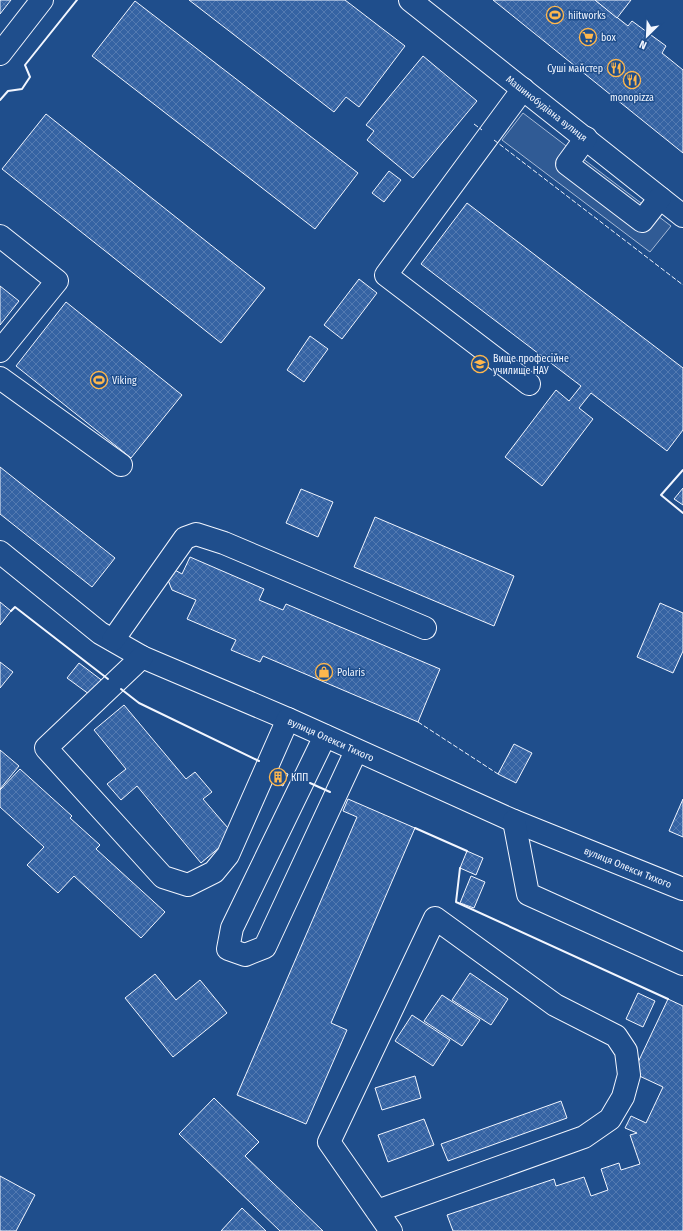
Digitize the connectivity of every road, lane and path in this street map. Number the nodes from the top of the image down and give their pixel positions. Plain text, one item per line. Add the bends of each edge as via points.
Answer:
1 (42, 0) edge
2 (410, 0) edge
3 (0, 54) edge
4 (524, 89) junction
5 (586, 138) junction
6 (660, 198) junction
7 (683, 216) edge
8 (0, 236) edge
9 (0, 351) edge
10 (0, 378) edge
11 (529, 384) dead end
12 (121, 465) dead end
13 (0, 552) edge
14 (425, 628) dead end
15 (113, 640) junction
16 (142, 657) junction
17 (288, 719) junction
18 (324, 736) junction
19 (356, 751) junction
20 (514, 821) junction
21 (683, 888) edge
22 (683, 964) edge
23 (377, 1211) junction
24 (391, 1231) edge

1 - 3 street
2 - 4 street, Машинобудівна вулиця
4 - 5 street, Машинобудівна вулиця
4 - 11 street via 386,274
5 - 6 street, Машинобудівна вулиця
5 - 6 street via 567,164 642,221
6 - 7 street, Машинобудівна вулиця
8 - 9 street via 57,281
10 - 12 street
13 - 15 street, вулиця Олекси Тихого via 100,633
14 - 15 street via 224,543 196,534 185,538
15 - 16 street, вулиця Олекси Тихого
16 - 17 street, вулиця Олекси Тихого
16 - 17 street via 46,748 164,877 188,885 214,872 228,855
17 - 18 street, вулиця Олекси Тихого
18 - 19 street, вулиця Олекси Тихого
18 - 19 street via 232,928 228,949 245,955 265,947
19 - 20 street, вулиця Олекси Тихого
20 - 21 street, вулиця Олекси Тихого
20 - 22 street via 528,894
23 - 23 street via 330,1142 435,918 555,1005 616,1036 626,1051 629,1075 622,1097 610,1119 584,1138
23 - 24 street

